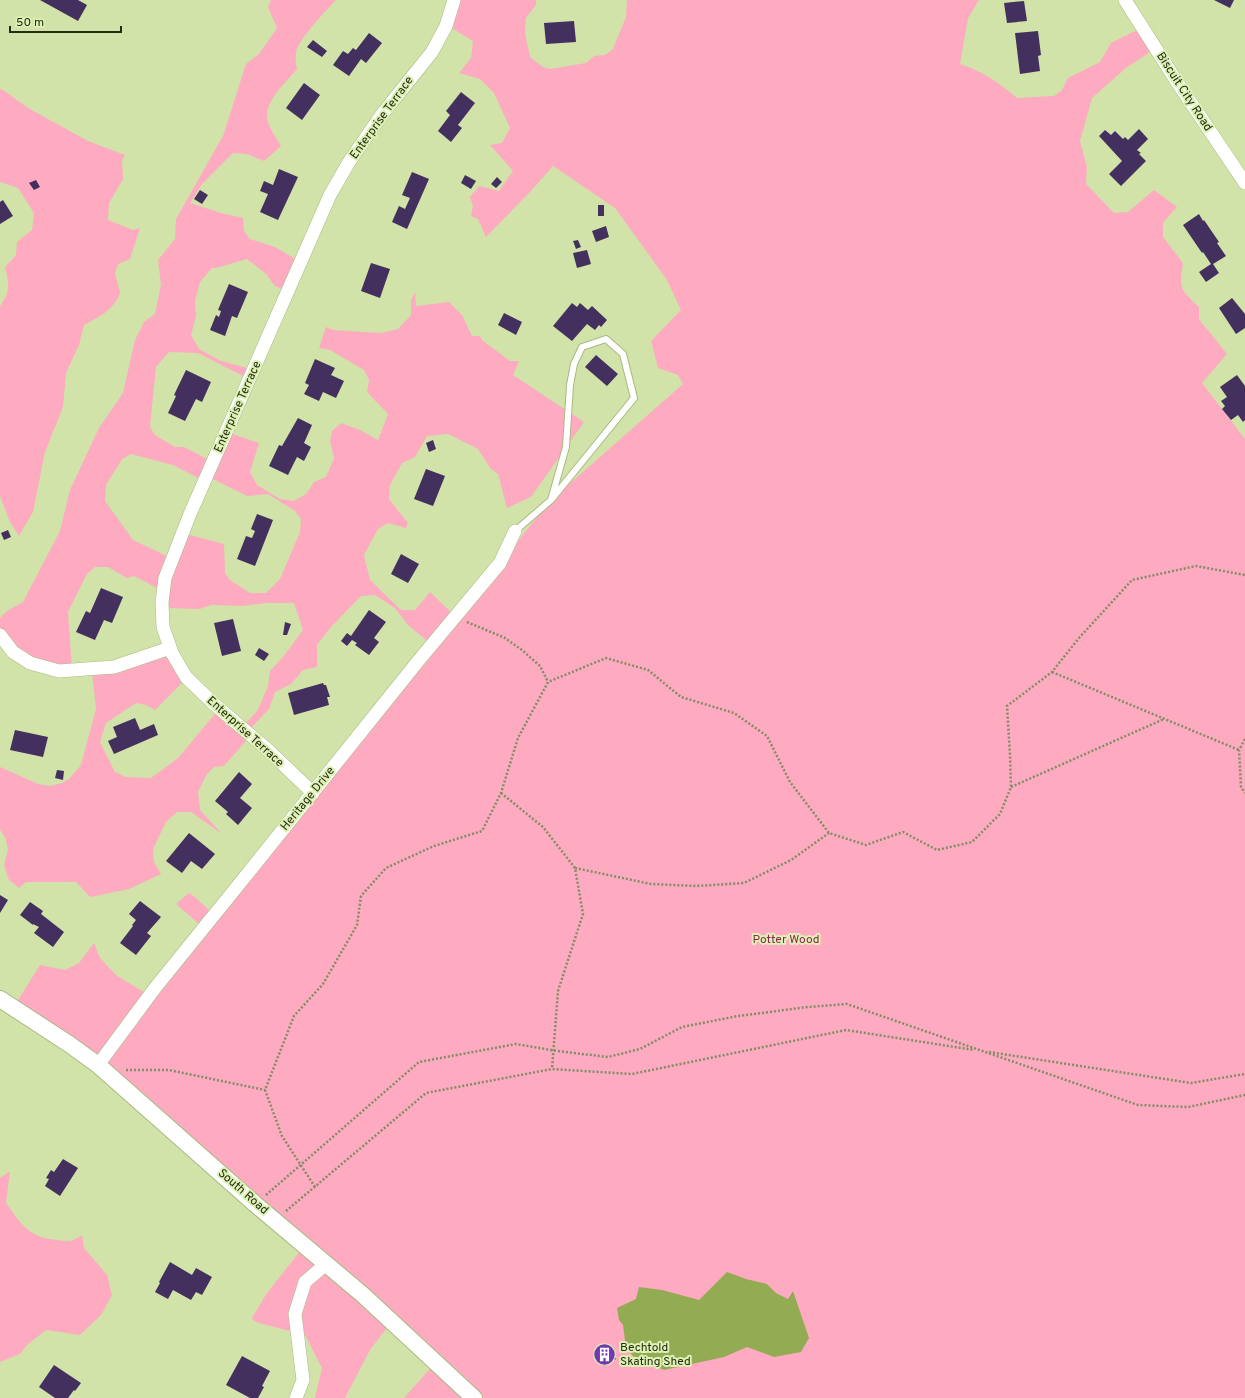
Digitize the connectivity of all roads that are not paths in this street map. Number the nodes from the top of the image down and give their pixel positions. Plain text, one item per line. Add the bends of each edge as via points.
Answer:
1 (454, 0) edge
2 (1130, 2) edge
3 (1245, 183) edge
4 (551, 500) junction
5 (515, 531) joint
6 (0, 635) edge
7 (170, 648) junction
8 (313, 793) junction
9 (0, 999) edge
10 (98, 1065) junction
11 (326, 1264) junction
12 (296, 1398) edge
13 (474, 1398) edge

1 - 7 street, Enterprise Terrace via 446,26 432,52 383,112 330,195 190,514 165,578 162,602 163,628
2 - 3 street, Biscuit City Road via 1177,82
4 - 4 lane via 634,398 624,354 606,339 582,347 574,364 566,447
4 - 5 lane
5 - 8 street, Heritage Drive via 500,563
6 - 7 street via 13,652 30,663 59,671 114,667
7 - 8 street, Enterprise Terrace via 186,678
8 - 10 street, Heritage Drive via 155,988
9 - 10 street, South Road
10 - 11 street, South Road
11 - 12 street via 305,1282 295,1314 304,1380
11 - 13 street, South Road

